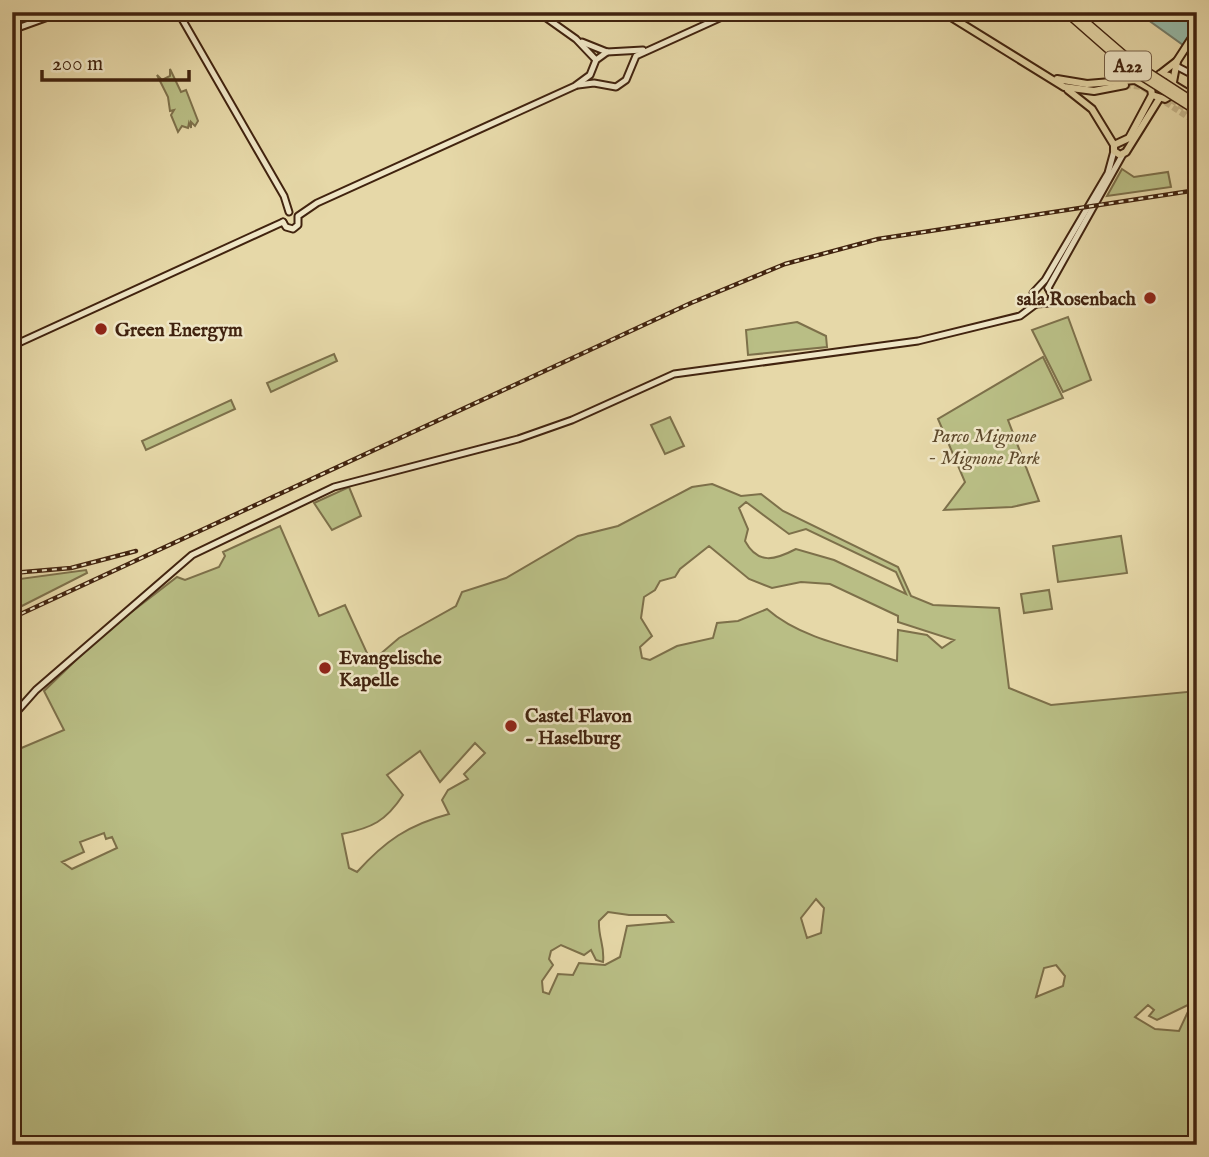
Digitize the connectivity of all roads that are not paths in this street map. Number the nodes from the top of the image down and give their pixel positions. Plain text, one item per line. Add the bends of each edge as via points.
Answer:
1 (62, 12) edge
2 (178, 12) edge
3 (538, 12) edge
4 (733, 12) edge
5 (943, 12) edge
6 (1074, 12) edge
7 (1064, 13) edge
8 (12, 30) edge
9 (1197, 30) edge
10 (576, 39) junction
11 (648, 50) junction
12 (607, 52) junction
13 (619, 52) junction
14 (1125, 54) junction
15 (596, 60) junction
16 (1118, 61) dead end
17 (1178, 62) junction
18 (629, 67) junction
19 (593, 70) junction
20 (1158, 75) junction
21 (1049, 76) junction
22 (1197, 77) edge
23 (1115, 80) junction
24 (1174, 83) junction
25 (601, 85) junction
26 (1125, 85) tunnel mouth
27 (575, 86) junction
28 (1064, 87) junction
29 (1094, 91) junction
30 (1193, 92) edge
31 (1153, 94) junction
32 (1197, 102) edge
33 (1092, 109) junction
34 (1197, 111) edge
35 (1114, 148) junction
36 (1125, 148) junction
37 (289, 212) junction
38 (298, 216) junction
39 (282, 222) junction
40 (1041, 287) junction
41 (1048, 289) junction
42 (1036, 304) junction
43 (12, 346) edge
44 (12, 717) edge

1 - 8 street
2 - 37 street
3 - 10 street
4 - 11 street
5 - 21 main road
6 - 32 highway, A22, bridge via 1132,62
7 - 14 main road
7 - 16 main road
7 - 34 highway, A22, bridge via 1132,70
9 - 17 main road
10 - 12 street
10 - 15 street
11 - 13 street
11 - 18 street
12 - 13 street
12 - 15 street
13 - 18 street
14 - 20 main road
14 - 23 main road via 1129,69
15 - 19 street
17 - 20 main road
17 - 22 street via 1187,74
17 - 24 main road
18 - 25 street via 623,84
19 - 25 street
19 - 27 street
20 - 24 main road via 1169,76
20 - 31 main road via 1151,80
21 - 23 main road via 1087,84
21 - 28 main road
23 - 31 main road via 1135,80
24 - 30 main road
24 - 31 main road via 1170,96
25 - 27 street
26 - 29 main road
27 - 38 street via 317,203
28 - 29 main road
28 - 33 main road
29 - 33 main road via 1089,102
30 - 32 main road
31 - 36 main road
33 - 35 main road
35 - 36 main road
35 - 36 main road via 1119,141
35 - 40 street via 1108,173
36 - 41 street
37 - 38 street
37 - 39 street
38 - 39 street via 293,229
39 - 43 street
40 - 41 street
40 - 42 street via 1033,293
41 - 42 street via 1050,303
42 - 44 street via 1020,316 918,341 674,374 518,439 358,480 254,523 192,555 36,690

